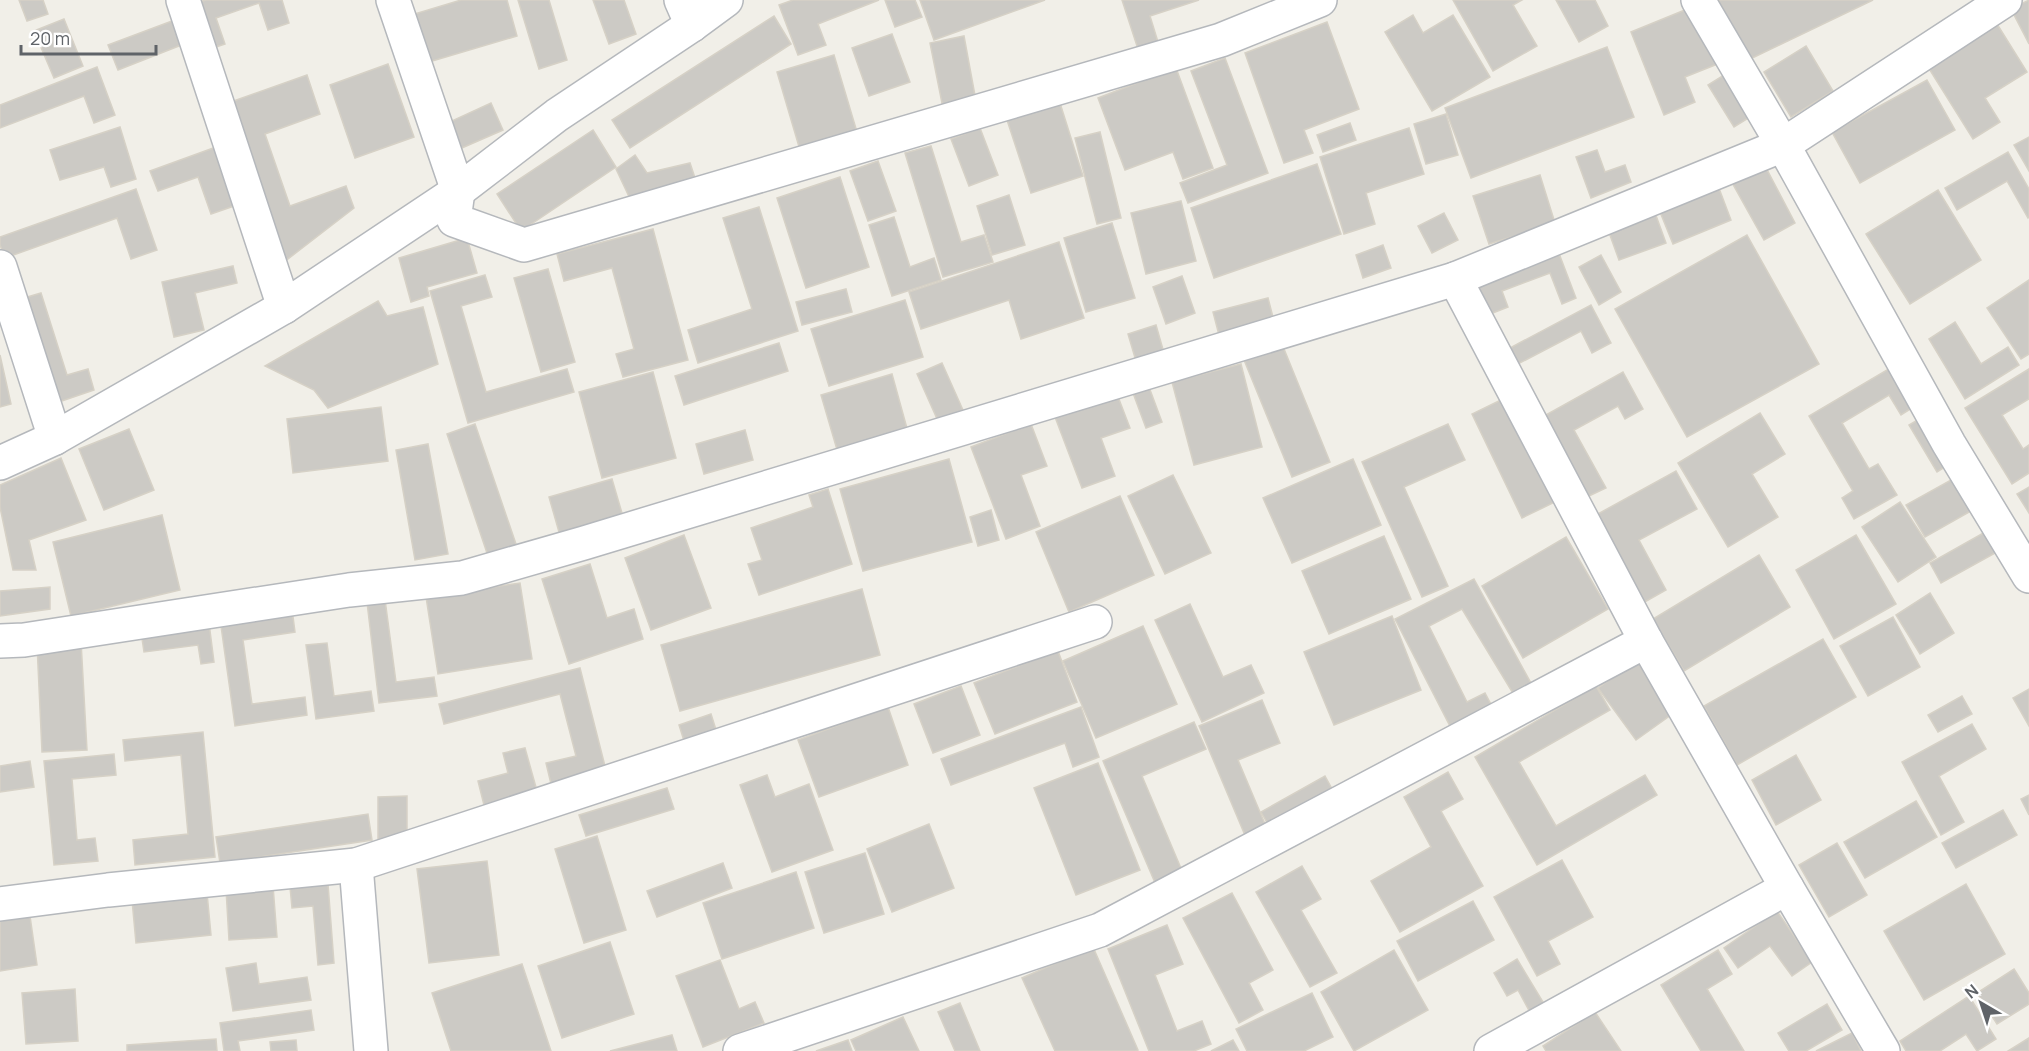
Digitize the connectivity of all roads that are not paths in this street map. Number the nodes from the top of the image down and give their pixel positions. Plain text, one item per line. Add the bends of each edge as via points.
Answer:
1 (183, 0) edge
2 (393, 0) edge
3 (726, 0) edge
4 (1320, 0) edge
5 (1698, 0) edge
6 (2005, 0) edge
7 (686, 13) edge
8 (1784, 145) junction
9 (458, 190) junction
10 (0, 267) edge
11 (1455, 279) junction
12 (284, 308) junction
13 (55, 438) junction
14 (0, 463) edge
15 (2029, 576) edge
16 (1095, 622) dead end
17 (0, 641) edge
18 (1646, 641) junction
19 (356, 865) junction
20 (1787, 888) junction
21 (0, 904) edge
22 (370, 1051) edge
23 (740, 1051) edge
24 (1491, 1051) edge
25 (1883, 1051) edge

1 - 12 street
2 - 9 street
3 - 7 street
4 - 9 street via 1221,40 524,245 454,220
5 - 8 street
6 - 8 street
7 - 9 street
8 - 11 street
8 - 15 street via 1949,444
9 - 12 street
10 - 13 street
11 - 17 street via 462,578 349,590
11 - 18 street
12 - 13 street
13 - 14 street
16 - 19 street
18 - 20 street
18 - 23 street via 1100,930
19 - 21 street
19 - 22 street
20 - 24 street
20 - 25 street

